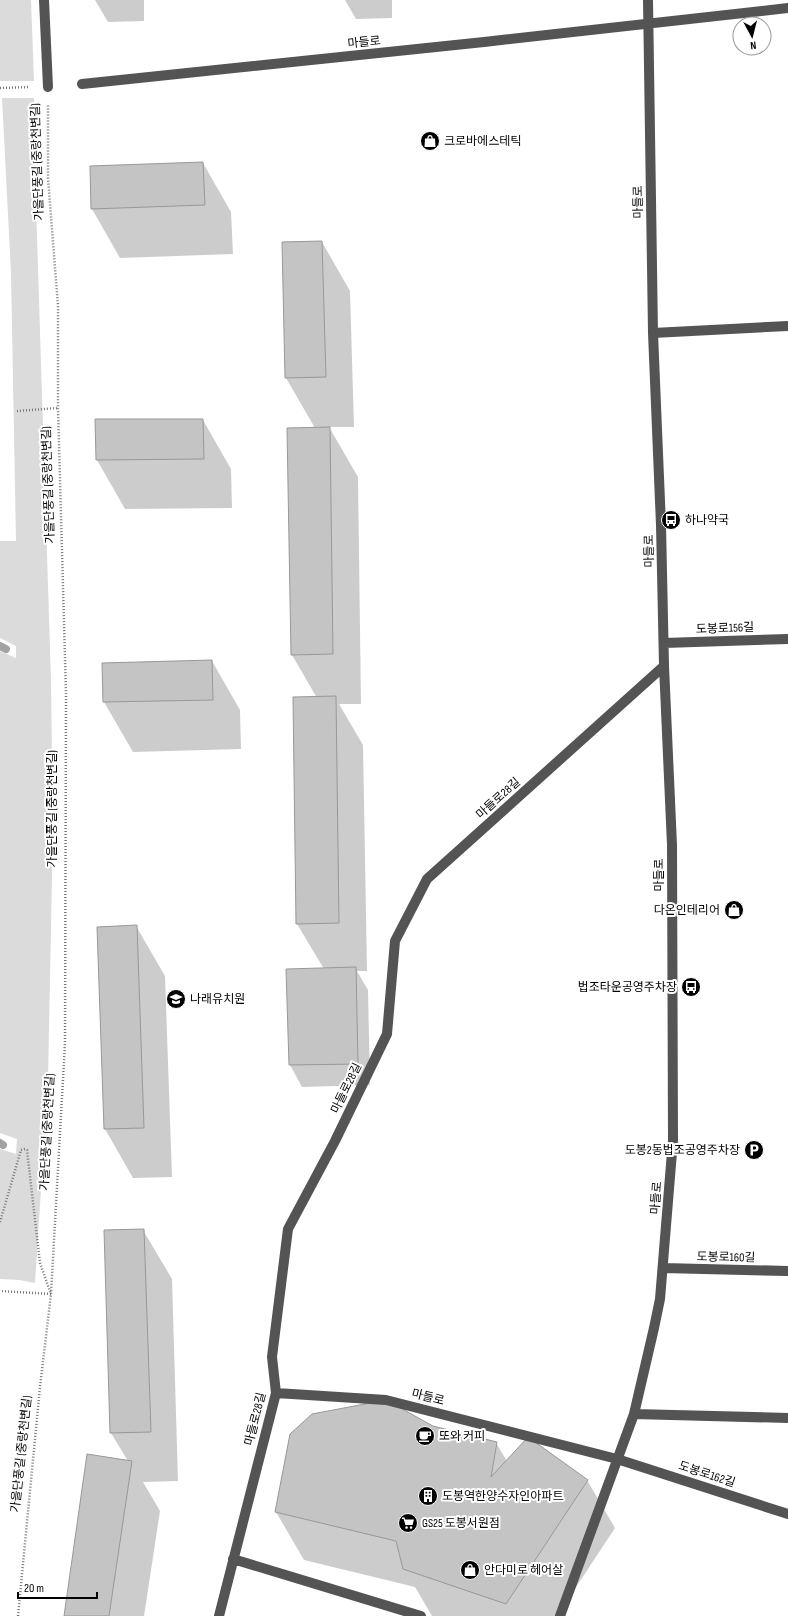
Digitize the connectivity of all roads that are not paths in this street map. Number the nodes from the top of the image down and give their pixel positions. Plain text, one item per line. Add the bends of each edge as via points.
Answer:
1 (44, 0) edge
2 (648, 0) edge
3 (788, 8) edge
4 (649, 23) junction
5 (82, 84) dead end
6 (48, 87) road end
7 (788, 326) edge
8 (653, 333) junction
9 (788, 639) edge
10 (664, 643) junction
11 (664, 666) junction
12 (663, 1268) junction
13 (788, 1271) edge
14 (276, 1393) junction
15 (634, 1414) junction
16 (788, 1418) edge
17 (617, 1459) junction
18 (788, 1514) edge
19 (233, 1559) junction
20 (219, 1616) edge
21 (421, 1616) edge
22 (560, 1616) edge

1 - 6 street, 가을단풍길 (중랑천변길)
2 - 4 street, 마들로
3 - 4 street
4 - 5 street, 마들로
4 - 8 street, 마들로
7 - 8 street
8 - 10 street, 마들로
9 - 10 street, 도봉로156길
10 - 11 street, 마들로
11 - 12 street, 마들로 via 672,845 674,1140
11 - 14 street, 마들로28길 via 427,879 395,941 387,1034 335,1141 288,1229 272,1357
12 - 13 street, 도봉로160길
12 - 15 street, 마들로 via 656,1320
14 - 17 street, 마들로 via 386,1400
14 - 19 street, 마들로28길
15 - 16 street
15 - 17 street, 마들로
17 - 18 street, 도봉로162길
17 - 22 street, 마들로
19 - 20 street, 마들로28길
19 - 21 street

